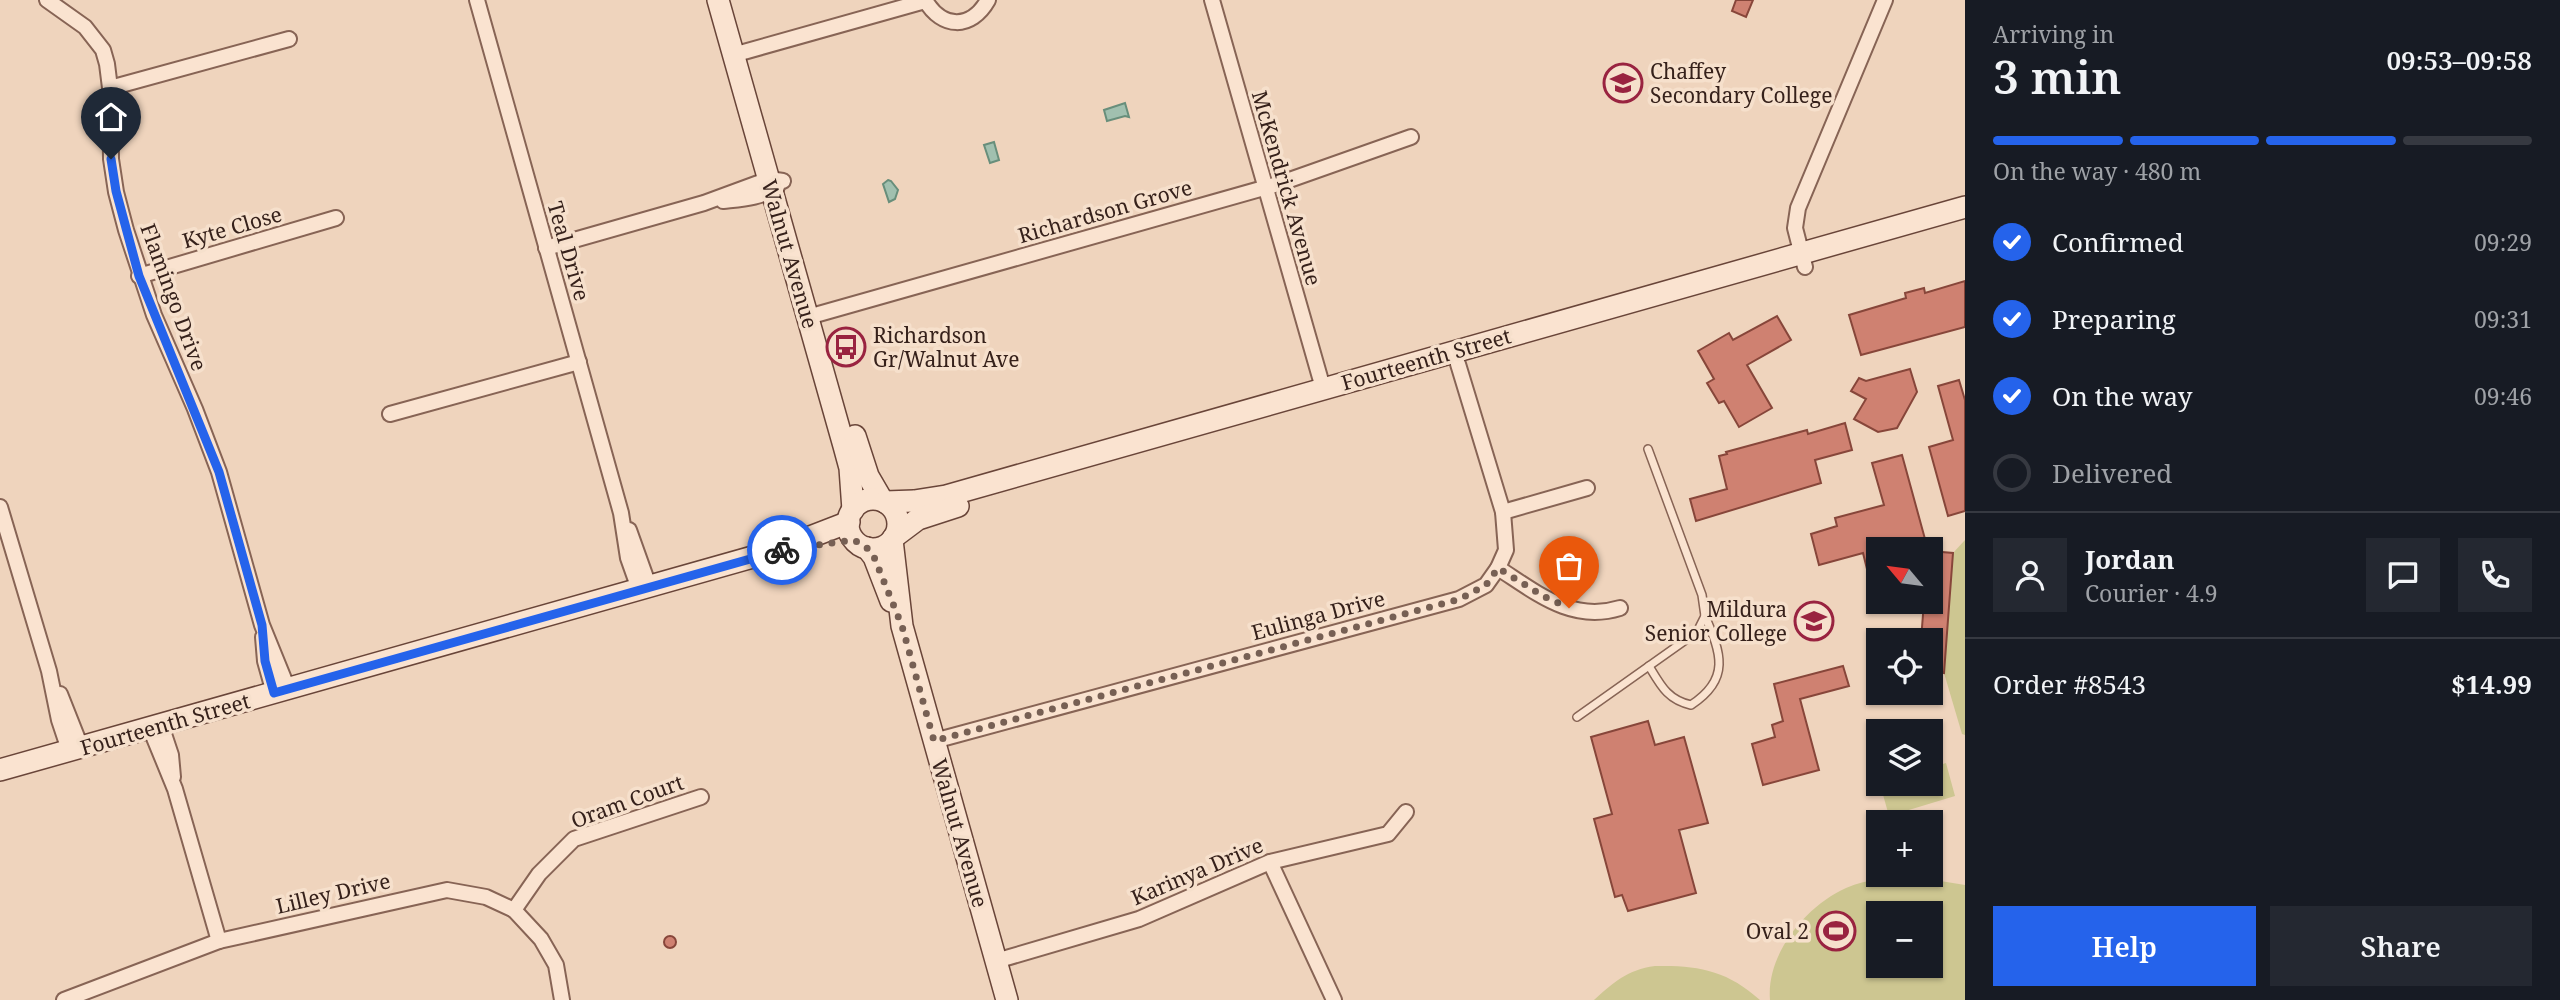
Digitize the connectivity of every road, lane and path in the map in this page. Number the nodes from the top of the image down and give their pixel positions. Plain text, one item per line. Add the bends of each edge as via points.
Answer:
1 (47, 0) edge
2 (477, 0) edge
3 (718, 0) edge
4 (732, 0) edge
5 (925, 0) edge
6 (988, 0) edge
7 (1212, 0) edge
8 (1885, 0) edge
9 (289, 39) dead end
10 (740, 53) junction
11 (110, 88) junction
12 (1411, 137) dead end
13 (775, 184) junction
14 (1265, 187) junction
15 (1965, 207) edge
16 (336, 218) dead end
17 (1965, 221) edge
18 (546, 248) junction
19 (1803, 260) junction
20 (139, 276) junction
21 (814, 315) junction
22 (579, 362) junction
23 (1458, 364) junction
24 (1322, 388) junction
25 (390, 414) dead end
26 (1648, 449) dead end
27 (1587, 488) dead end
28 (883, 501) junction
29 (0, 508) edge
30 (1503, 512) junction
31 (856, 530) junction
32 (893, 538) junction
33 (4, 540) edge
34 (1498, 568) junction
35 (644, 588) junction
36 (1620, 608) dead end
37 (1705, 616) junction
38 (902, 626) junction
39 (1649, 666) junction
40 (281, 691) junction
41 (1577, 717) dead end
42 (156, 726) junction
43 (934, 741) junction
44 (75, 749) junction
45 (0, 770) edge
46 (701, 797) dead end
47 (1406, 812) dead end
48 (1270, 862) junction
49 (514, 910) junction
50 (219, 941) junction
51 (996, 961) junction
52 (64, 1000) edge
53 (562, 1000) edge
54 (1007, 1000) edge
55 (1334, 1000) edge

1 - 11 street, Flamingo Drive via 95,38 103,50
2 - 18 street, Teal Drive
3 - 10 street, Walnut Avenue
4 - 10 street, Walnut Avenue
5 - 6 street via 934,14 959,22 980,13
5 - 10 street
7 - 14 street, McKendrick Avenue
8 - 19 street via 1798,208 1795,228
9 - 11 street
10 - 13 street, Walnut Avenue
11 - 20 street, Flamingo Drive via 111,159
12 - 14 street, Richardson Grove
13 - 18 street via 747,198 704,203
13 - 21 street, Walnut Avenue
14 - 21 street, Richardson Grove
14 - 24 street, McKendrick Avenue
15 - 19 street, Fourteenth Street
16 - 20 street, Kyte Close
17 - 19 street, Fourteenth Street
18 - 22 street, Teal Drive
19 - 23 street, Fourteenth Street
19 - 24 street, Fourteenth Street
20 - 40 street, Flamingo Drive via 219,472 262,625 265,661
21 - 28 street, Walnut Avenue via 867,476
21 - 31 street, Walnut Avenue via 849,468
22 - 25 street
22 - 35 street, Teal Drive via 621,513 628,558
23 - 30 street
23 - 32 street, Fourteenth Street via 954,507 918,519
24 - 28 street, Fourteenth Street via 946,496
26 - 37 lane via 1702,595
27 - 30 street
28 - 31 street via 866,500
28 - 32 street via 892,507 898,521
29 - 33 street
30 - 34 street via 1506,550
31 - 32 street via 881,547
31 - 35 street, Fourteenth Street
31 - 38 street, Walnut Avenue via 874,557
32 - 38 street, Walnut Avenue
33 - 44 street via 49,671 59,720
34 - 36 street via 1569,608 1602,614
34 - 43 street, Eulinga Drive via 1486,585 1460,599
35 - 40 street, Fourteenth Street
37 - 39 lane via 1698,632
37 - 39 lane via 1719,649 1719,672 1706,696 1691,705 1678,702 1666,693
38 - 43 street, Walnut Avenue
39 - 41 lane
40 - 42 street, Fourteenth Street
42 - 44 street, Fourteenth Street
42 - 50 street via 171,755 175,789
43 - 51 street, Walnut Avenue
44 - 45 street, Fourteenth Street
46 - 49 street, Oram Court via 574,839 539,874
47 - 48 street, Karinya Drive via 1388,834
48 - 51 street, Karinya Drive via 1139,919
48 - 55 street
49 - 50 street, Lilley Drive via 486,897 447,890
49 - 53 street, Lilley Drive via 541,939 556,965
50 - 52 street, Lilley Drive
51 - 54 street, Walnut Avenue

